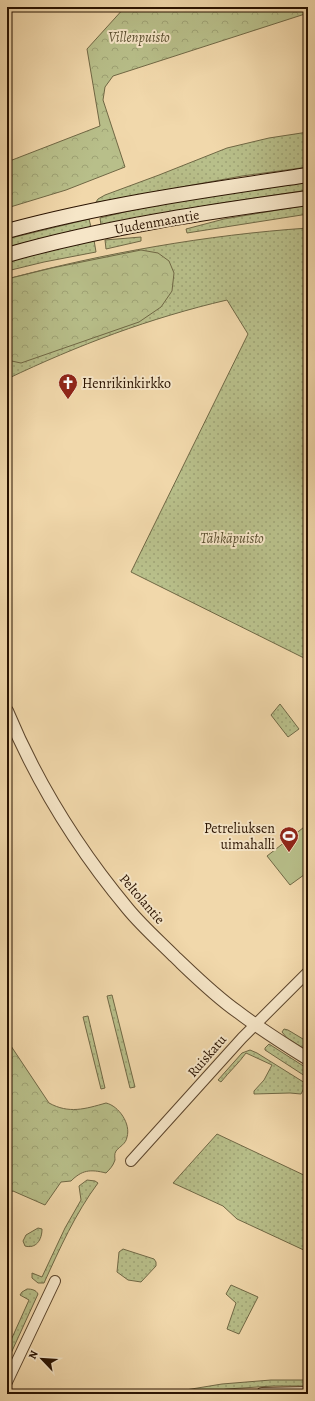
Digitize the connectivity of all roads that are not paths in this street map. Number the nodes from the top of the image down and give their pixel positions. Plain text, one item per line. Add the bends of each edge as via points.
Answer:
1 (308, 175) edge
2 (308, 198) edge
3 (7, 231) edge
4 (7, 254) edge
5 (7, 711) edge
6 (308, 972) edge
7 (255, 1025) junction
8 (308, 1059) edge
9 (130, 1161) dead end
10 (55, 1281) dead end
11 (7, 1382) edge
12 (308, 1393) edge
13 (262, 1394) edge

1 - 3 main road, Uudenmaantie via 178,194
2 - 4 main road, Uudenmaantie via 179,217
5 - 7 street, Peltolantie via 17,736 58,813 128,910 219,998
6 - 7 street, Ruiskatu
7 - 8 street, Peltolantie
7 - 9 street, Ruiskatu
10 - 11 street
12 - 13 street

